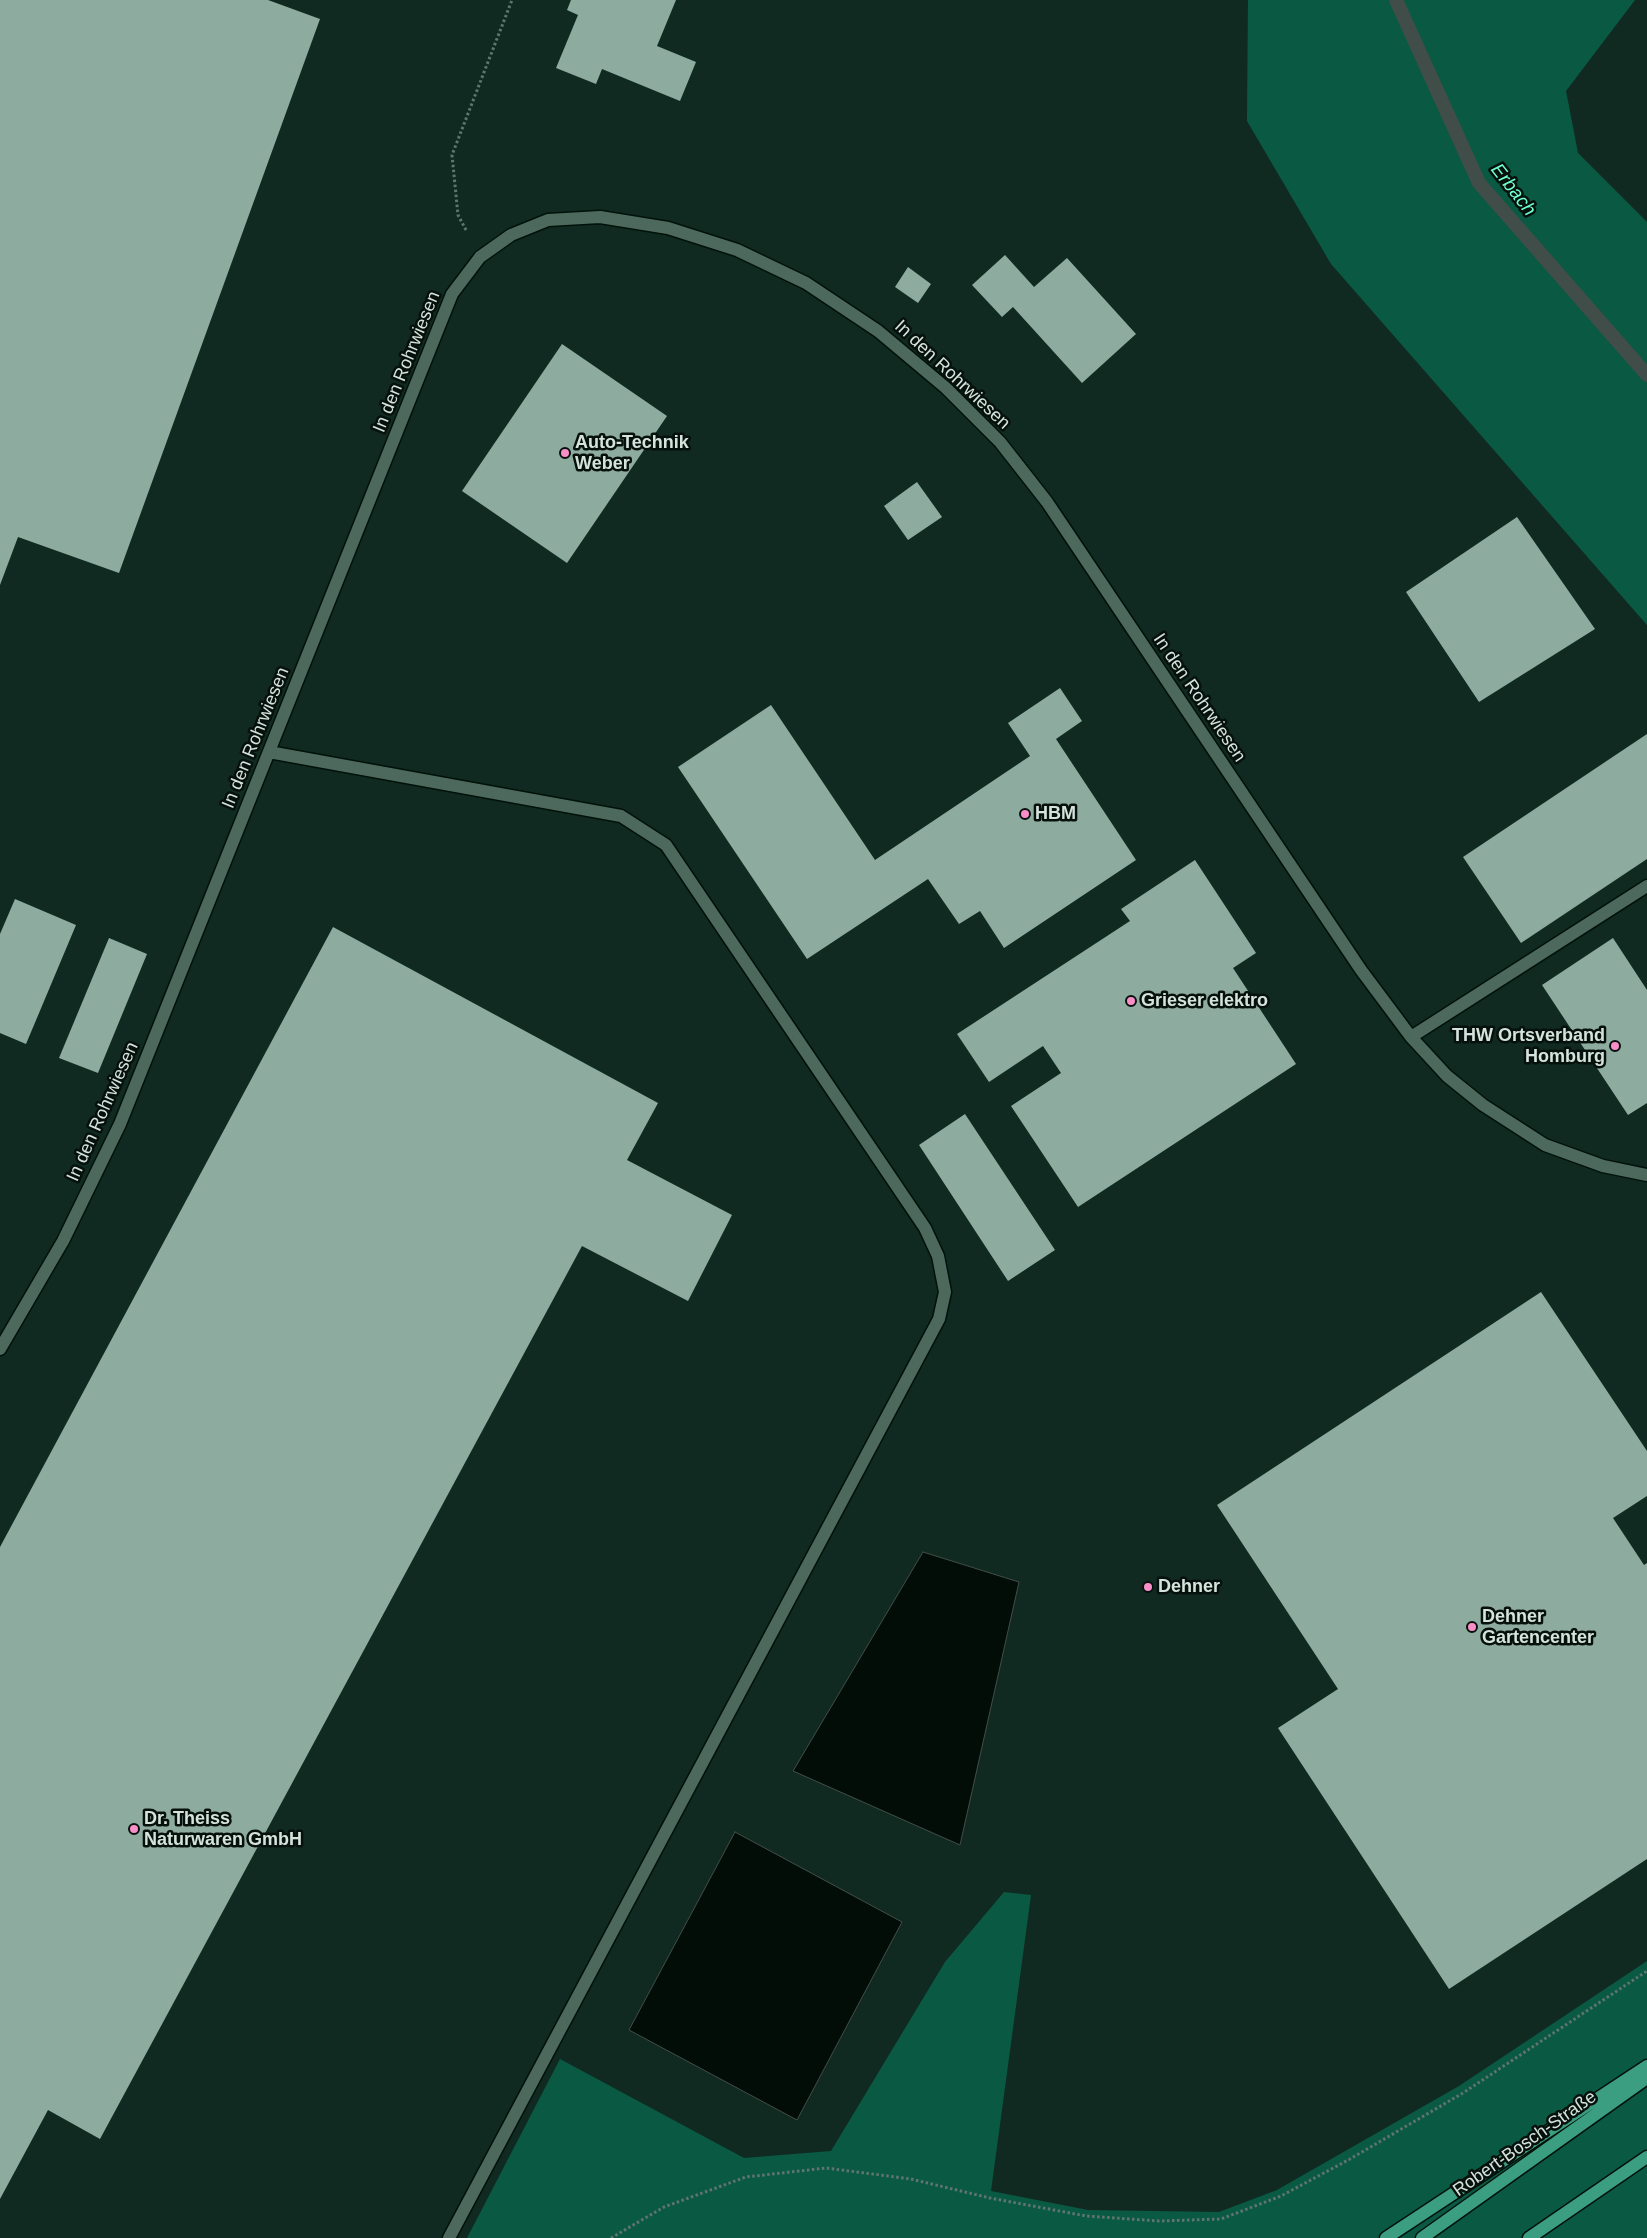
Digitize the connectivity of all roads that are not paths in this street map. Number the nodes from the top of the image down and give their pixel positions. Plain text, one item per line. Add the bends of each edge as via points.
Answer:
1 (269, 752) junction
2 (1647, 886) edge
3 (1411, 1037) junction
4 (1647, 1175) edge
5 (0, 1349) edge
6 (1647, 2066) edge
7 (1647, 2078) edge
8 (1647, 2157) edge
9 (449, 2238) edge
10 (1386, 2238) edge
11 (1422, 2238) edge
12 (1529, 2238) edge

1 - 3 street, In den Rohrwiesen via 452,294 480,257 511,234 548,220 600,217 668,228 737,250 806,283 878,331 946,388 1000,442 1047,502 1361,970
1 - 5 street, In den Rohrwiesen via 120,1124 63,1241
1 - 9 street via 620,816 666,845 925,1228 938,1256 945,1292 938,1319
2 - 3 street
3 - 4 street, In den Rohrwiesen via 1447,1076 1483,1105 1545,1145 1603,1166
6 - 10 main road
7 - 11 main road, Robert-Bosch-Straße
8 - 12 main road

